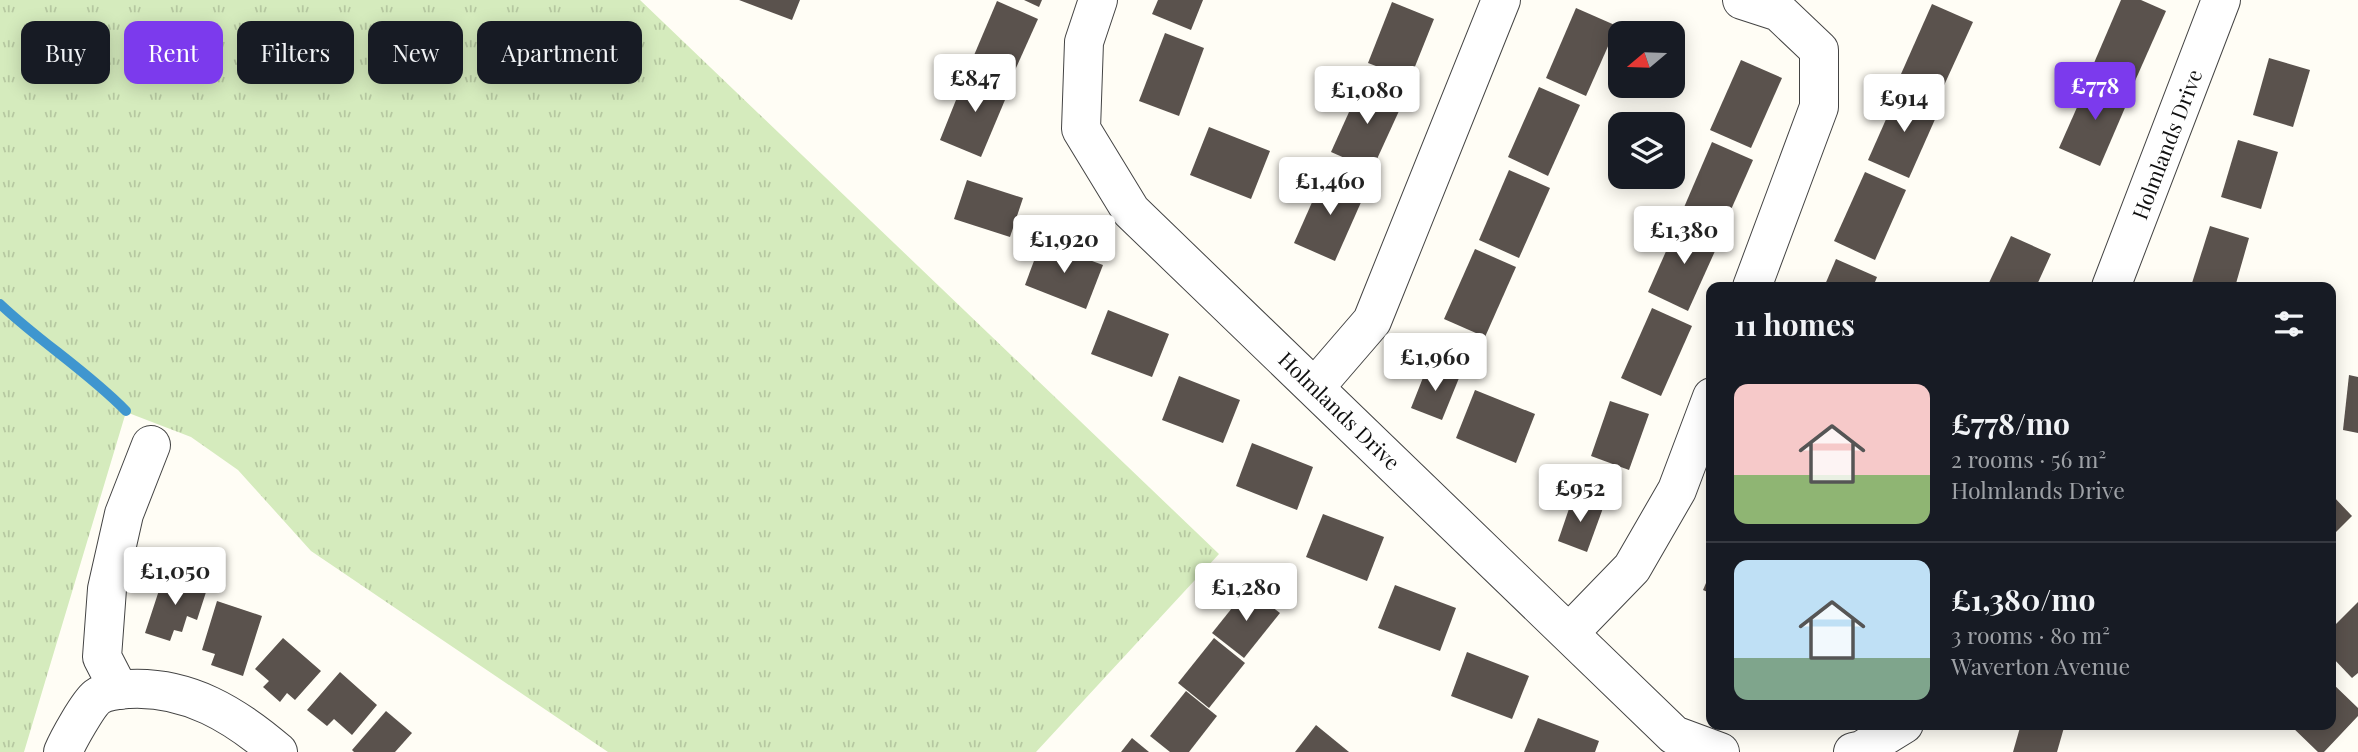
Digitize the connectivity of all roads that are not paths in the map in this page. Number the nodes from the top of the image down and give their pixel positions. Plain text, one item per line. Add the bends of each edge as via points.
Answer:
1 (1098, 0) edge
2 (1501, 0) edge
3 (1742, 0) edge
4 (2221, 0) edge
5 (1754, 282) edge
6 (2113, 282) edge
7 (1315, 386) junction
8 (1706, 413) edge
9 (151, 445) dead end
10 (1570, 632) junction
11 (118, 690) junction
12 (1894, 730) edge
13 (1859, 751) edge
14 (64, 752) edge
15 (278, 752) edge
16 (1720, 752) edge

1 - 7 street, Holmlands Drive via 1084,42 1081,129 1131,211
2 - 7 street via 1372,321
3 - 5 street via 1779,12 1819,50 1819,107
4 - 6 street, Holmlands Drive
7 - 10 street, Holmlands Drive
8 - 10 street via 1677,490 1632,568
9 - 11 street via 124,513 107,589 102,657
10 - 16 street, Holmlands Drive via 1674,735
11 - 14 street via 97,697
11 - 15 street via 151,688 208,703 245,724
12 - 13 street

